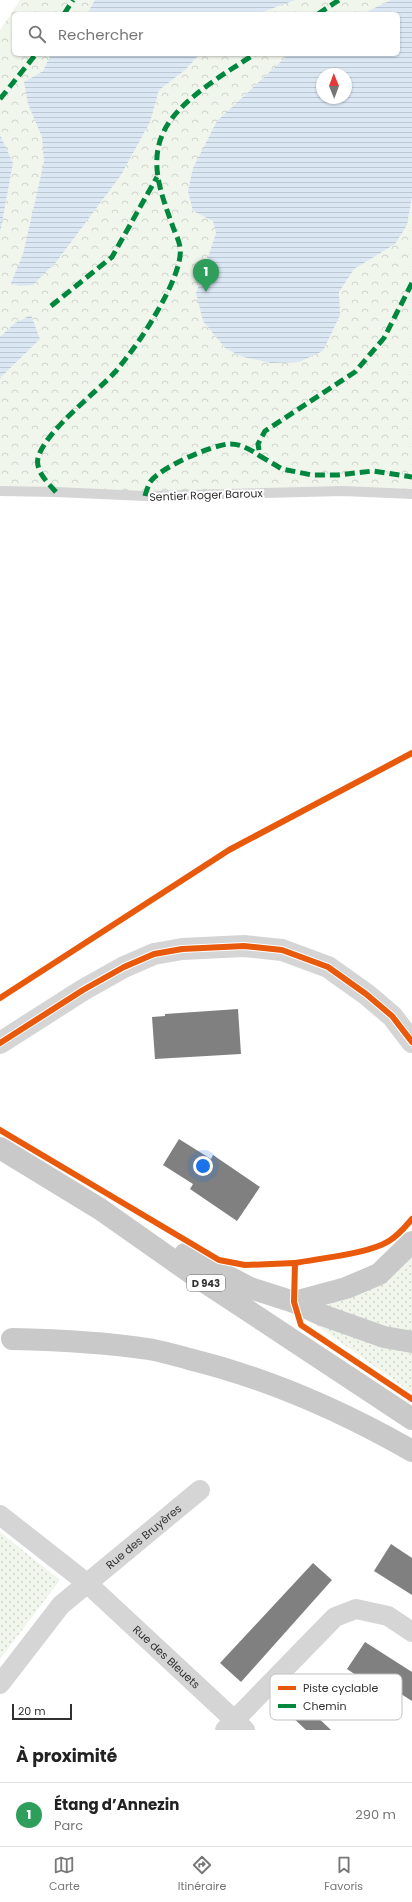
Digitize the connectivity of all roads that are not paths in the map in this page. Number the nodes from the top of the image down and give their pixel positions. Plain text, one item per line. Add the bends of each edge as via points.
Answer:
1 (0, 491) edge
2 (412, 494) edge
3 (412, 1042) edge
4 (0, 1043) edge
5 (0, 1148) edge
6 (100, 1209) junction
7 (412, 1242) edge
8 (294, 1302) junction
9 (6, 1339) edge
10 (412, 1342) edge
11 (412, 1419) edge
12 (412, 1451) edge
13 (200, 1490) dead end
14 (0, 1515) edge
15 (88, 1584) junction
16 (412, 1632) edge
17 (284, 1674) edge
18 (0, 1684) edge
19 (270, 1689) edge
20 (235, 1727) edge

1 - 2 lane, Sentier Roger Baroux via 144,496 344,491
3 - 4 street via 392,1016 328,967 282,950 244,946 182,949 154,954 83,990
5 - 6 main road, D 943
6 - 8 main road via 250,1288
6 - 11 main road, D 943 via 191,1273
7 - 8 main road via 379,1274 346,1288
8 - 10 main road via 384,1337
9 - 12 main road via 58,1340 148,1349 216,1365 280,1387 371,1427
13 - 15 street, Rue des Bruyères
14 - 15 street
15 - 18 street, Rue des Bruyères via 61,1605
15 - 20 street, Rue des Bleuets
16 - 17 street via 388,1616 356,1609 336,1617
19 - 20 street

